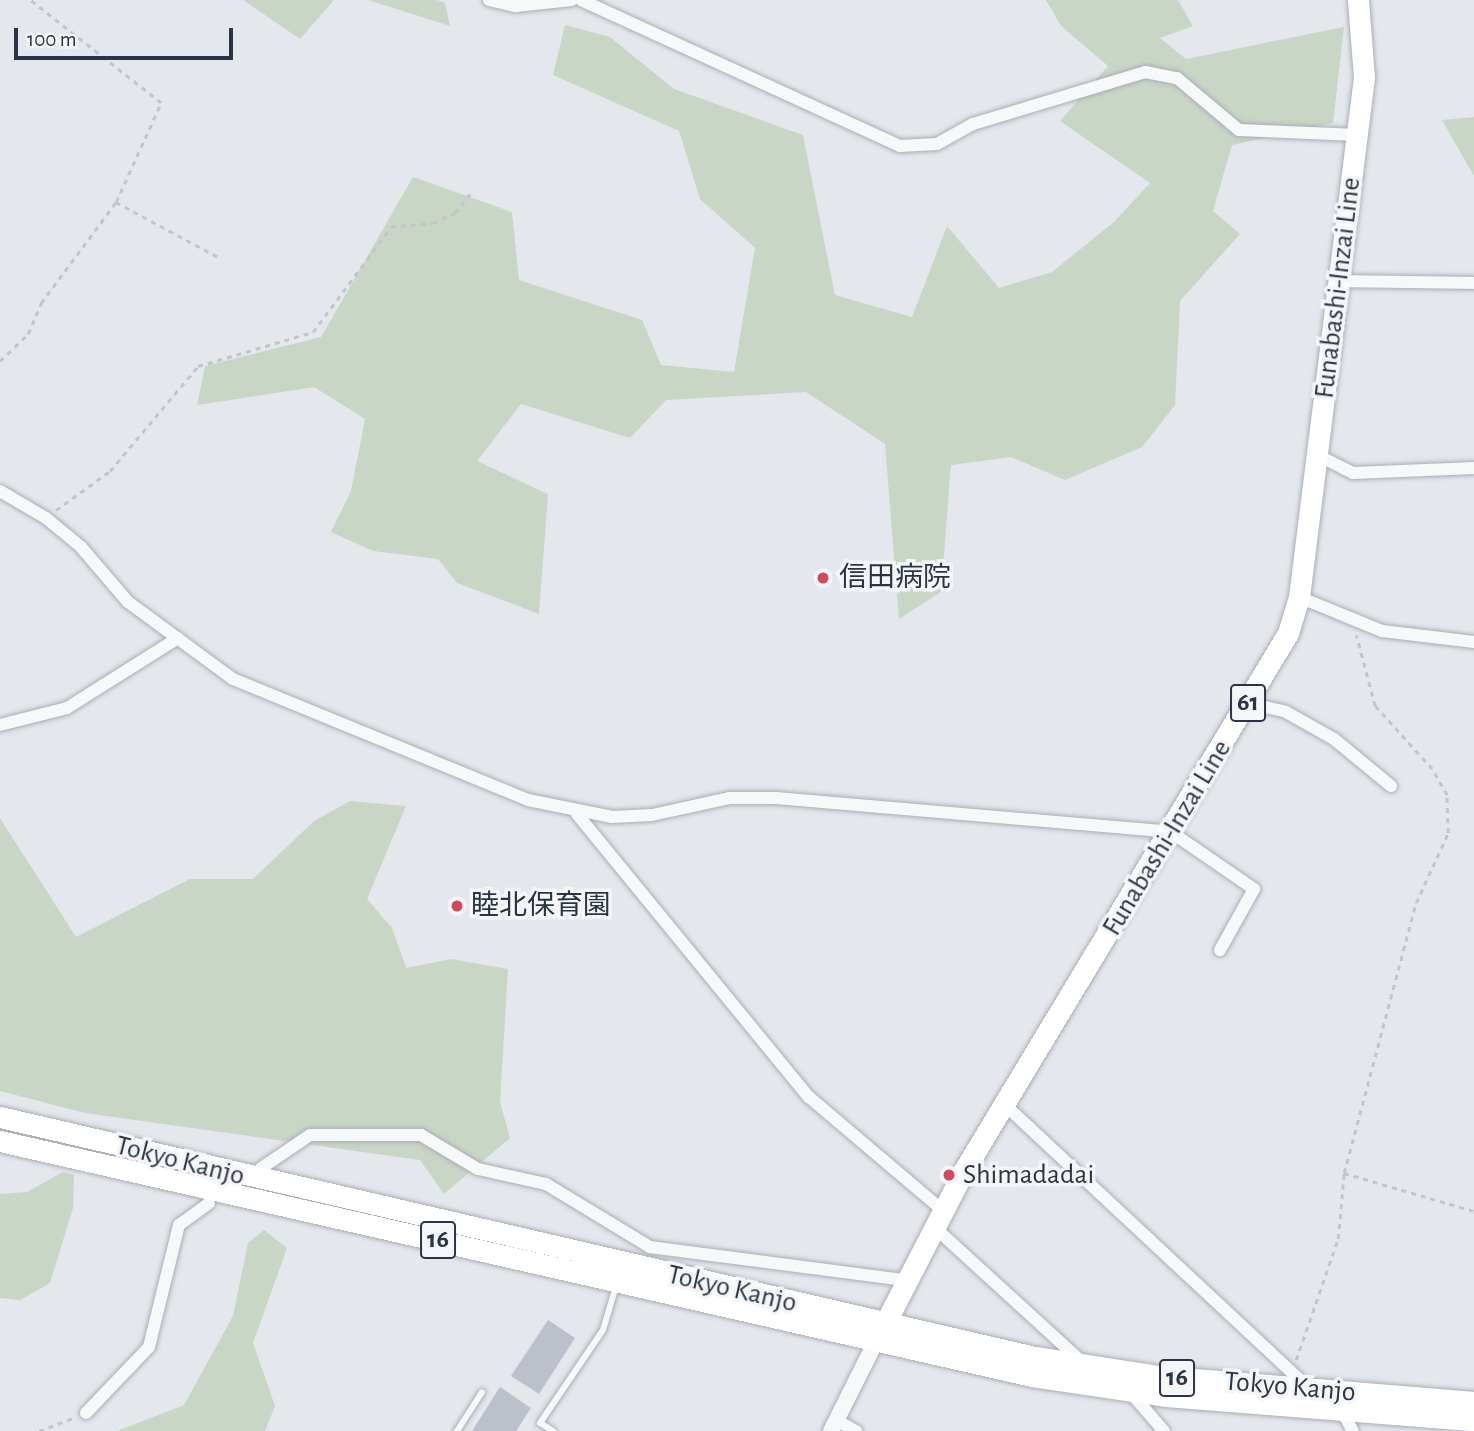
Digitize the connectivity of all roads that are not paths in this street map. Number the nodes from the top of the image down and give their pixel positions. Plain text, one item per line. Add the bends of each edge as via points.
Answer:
1 (489, 0) edge
2 (572, 0) edge
3 (581, 0) edge
4 (1358, 0) edge
5 (1357, 135) junction
6 (1339, 281) junction
7 (1474, 283) edge
8 (1317, 455) junction
9 (1474, 468) edge
10 (0, 491) edge
11 (1299, 597) junction
12 (178, 638) junction
13 (1474, 642) edge
14 (1248, 704) junction
15 (0, 725) edge
16 (1391, 786) dead end
17 (577, 814) junction
18 (1171, 832) junction
19 (1220, 950) dead end
20 (1004, 1104) junction
21 (0, 1117) edge
22 (0, 1141) edge
23 (260, 1169) dead end
24 (209, 1203) dead end
25 (937, 1217) junction
26 (905, 1280) junction
27 (618, 1281) junction
28 (880, 1334) junction
29 (1086, 1365) junction
30 (1311, 1390) junction
31 (482, 1392) dead end
32 (1129, 1392) junction
33 (1339, 1401) junction
34 (1474, 1402) edge
35 (86, 1413) road end
36 (1474, 1420) edge
37 (540, 1423) junction
38 (834, 1426) edge
39 (457, 1431) edge
40 (534, 1431) edge
41 (553, 1431) edge
42 (856, 1431) edge
43 (1164, 1431) edge
44 (1353, 1431) edge

1 - 2 street via 516,6
3 - 5 street via 900,146 937,144 973,124 1145,72 1177,78 1239,130
4 - 5 main road, Funabashi-Inzai Line / 61 via 1364,64
5 - 6 main road, Funabashi-Inzai Line / 61
6 - 7 street
6 - 8 main road, Funabashi-Inzai Line / 61
8 - 9 street via 1353,473
8 - 11 main road, Funabashi-Inzai Line / 61
10 - 12 street via 46,518 128,602
11 - 13 street via 1351,622
11 - 14 main road, Funabashi-Inzai Line / 61 via 1281,648
12 - 15 street via 67,708
12 - 17 street via 233,679
14 - 16 street via 1286,712 1334,739
14 - 18 main road, Funabashi-Inzai Line / 61
17 - 18 street via 652,815 729,798 776,798
17 - 25 street via 808,1097
18 - 19 street via 1254,889
18 - 20 main road, Funabashi-Inzai Line / 61
20 - 25 main road, Funabashi-Inzai Line / 61
20 - 30 street
21 - 28 main road, Tokyo Kanjo / 16
22 - 27 main road, Tokyo Kanjo / 16
23 - 26 street via 310,1135 421,1135 478,1169 546,1184 650,1247
24 - 35 street via 179,1225 149,1347
25 - 26 main road, Funabashi-Inzai Line / 61
25 - 29 street
26 - 28 main road, Funabashi-Inzai Line / 61
27 - 28 main road, Tokyo Kanjo / 16
27 - 37 lane via 603,1330
28 - 29 main road, Tokyo Kanjo / 16
28 - 32 main road, Tokyo Kanjo / 16
28 - 38 street
29 - 30 main road, Tokyo Kanjo / 16
29 - 32 street
30 - 33 main road, Tokyo Kanjo / 16
31 - 39 lane
32 - 33 main road, Tokyo Kanjo / 16
32 - 43 street
33 - 34 main road, Tokyo Kanjo / 16
33 - 36 main road, Tokyo Kanjo / 16
33 - 44 street
37 - 40 lane
37 - 41 lane
38 - 42 street

